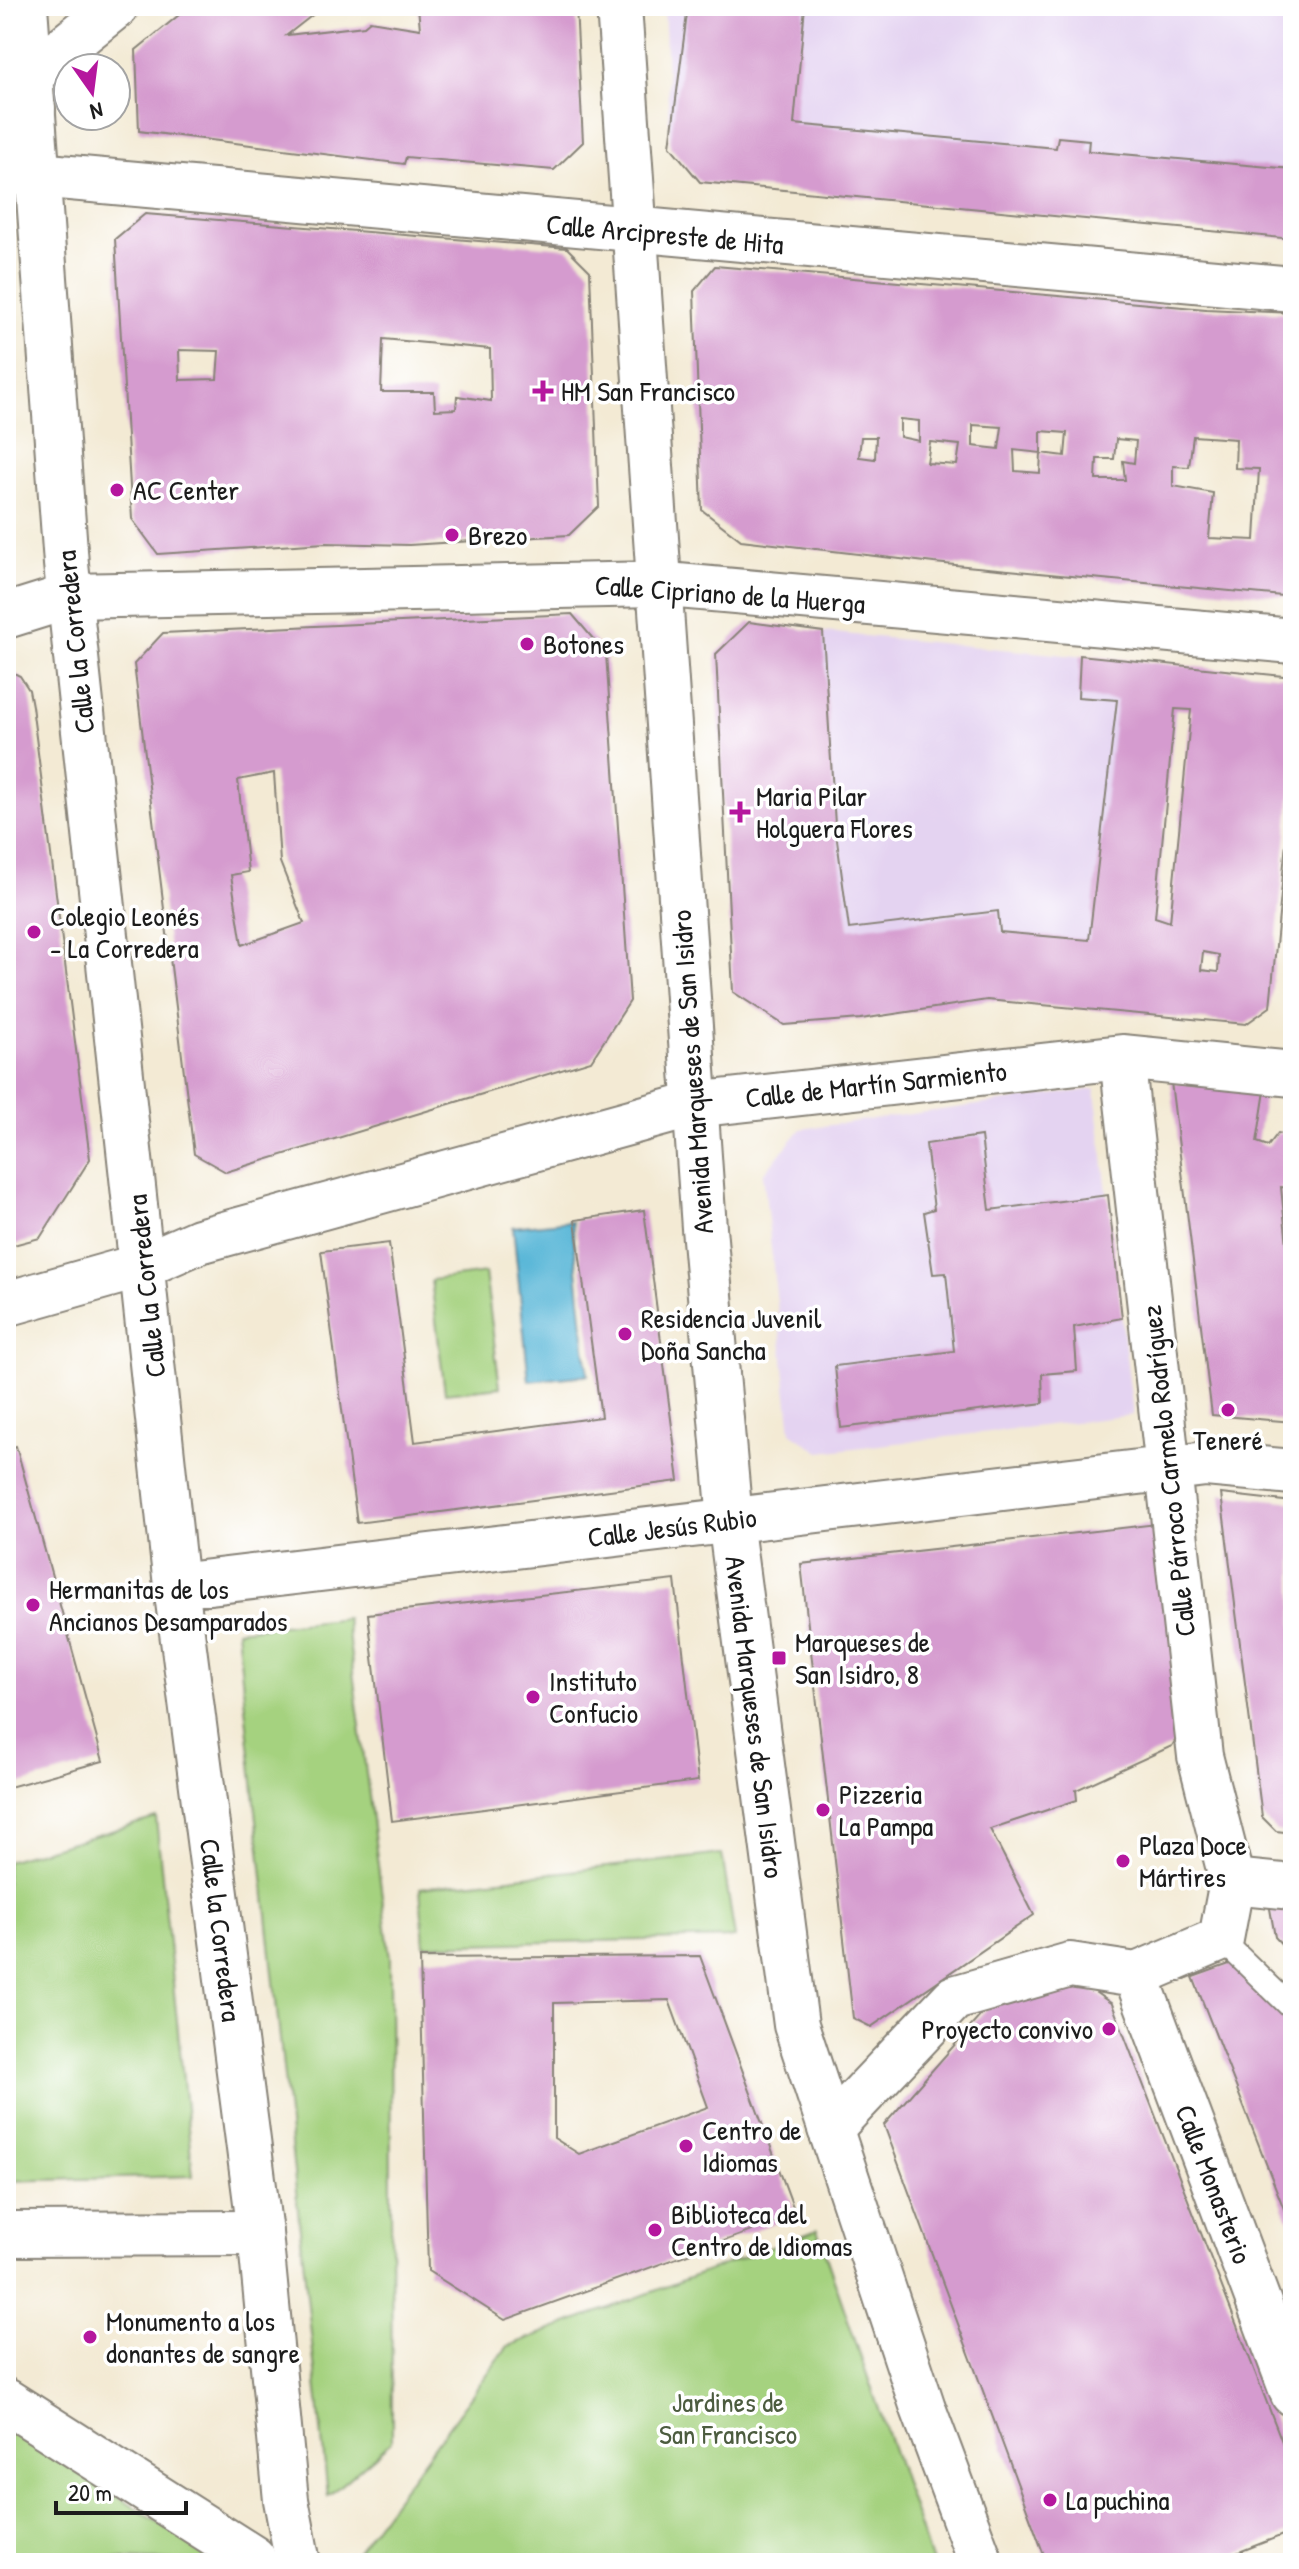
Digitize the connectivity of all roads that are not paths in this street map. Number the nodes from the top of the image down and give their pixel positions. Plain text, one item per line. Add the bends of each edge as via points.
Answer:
1 (25, 6) edge
2 (116, 6) edge
3 (619, 6) edge
4 (23, 103) edge
5 (37, 175) junction
6 (634, 231) junction
7 (1293, 289) edge
8 (656, 584) junction
9 (70, 596) junction
10 (6, 616) edge
11 (1293, 641) edge
12 (1122, 1057) junction
13 (1293, 1074) edge
14 (693, 1105) junction
15 (144, 1265) junction
16 (6, 1304) edge
17 (1168, 1468) junction
18 (1293, 1472) edge
19 (730, 1520) junction
20 (176, 1586) junction
21 (1232, 1881) junction
22 (1293, 1887) edge
23 (1221, 1939) junction
24 (1136, 1975) junction
25 (1293, 2009) edge
26 (830, 2129) junction
27 (260, 2233) junction
28 (6, 2234) edge
29 (1293, 2394) edge
30 (6, 2401) edge
31 (253, 2558) dead end
32 (298, 2563) edge
33 (981, 2563) edge

1 - 4 street, Calle la Corredera
2 - 4 street
3 - 6 street, Avenida Marqueses de San Isidro
4 - 5 street, Calle la Corredera
5 - 6 street, Calle Arcipreste de Hita
5 - 9 street, Calle la Corredera
6 - 7 street, Calle Arcipreste de Hita
6 - 8 street, Avenida Marqueses de San Isidro
8 - 9 street, Calle Cipriano de la Huerga
8 - 11 street, Calle Cipriano de la Huerga
8 - 14 street, Avenida Marqueses de San Isidro
9 - 10 street, Calle Cipriano de la Huerga
9 - 15 street, Calle la Corredera
12 - 13 street, Calle de Martín Sarmiento
12 - 14 street, Calle de Martín Sarmiento
12 - 17 street, Calle Párroco Carmelo Rodríguez
14 - 15 street, Calle de Martín Sarmiento via 199,1241
14 - 19 street, Avenida Marqueses de San Isidro
15 - 16 street, Calle de Martín Sarmiento
15 - 20 street, Calle la Corredera
17 - 18 street, Calle Jesús Rubio via 1206,1464
17 - 19 street, Calle Jesús Rubio
17 - 21 street, Calle Párroco Carmelo Rodríguez via 1200,1756
19 - 20 street, Calle Jesús Rubio
19 - 26 street, Avenida Marqueses de San Isidro via 796,2025
20 - 27 street, Calle la Corredera
21 - 22 street
21 - 23 street
23 - 24 street
23 - 25 lane
24 - 26 street via 1070,1965 954,1998
24 - 29 street, Calle Monasterio
26 - 33 street, Avenida Marqueses de San Isidro
27 - 28 street
27 - 32 street, Calle la Corredera via 286,2500
30 - 31 street

